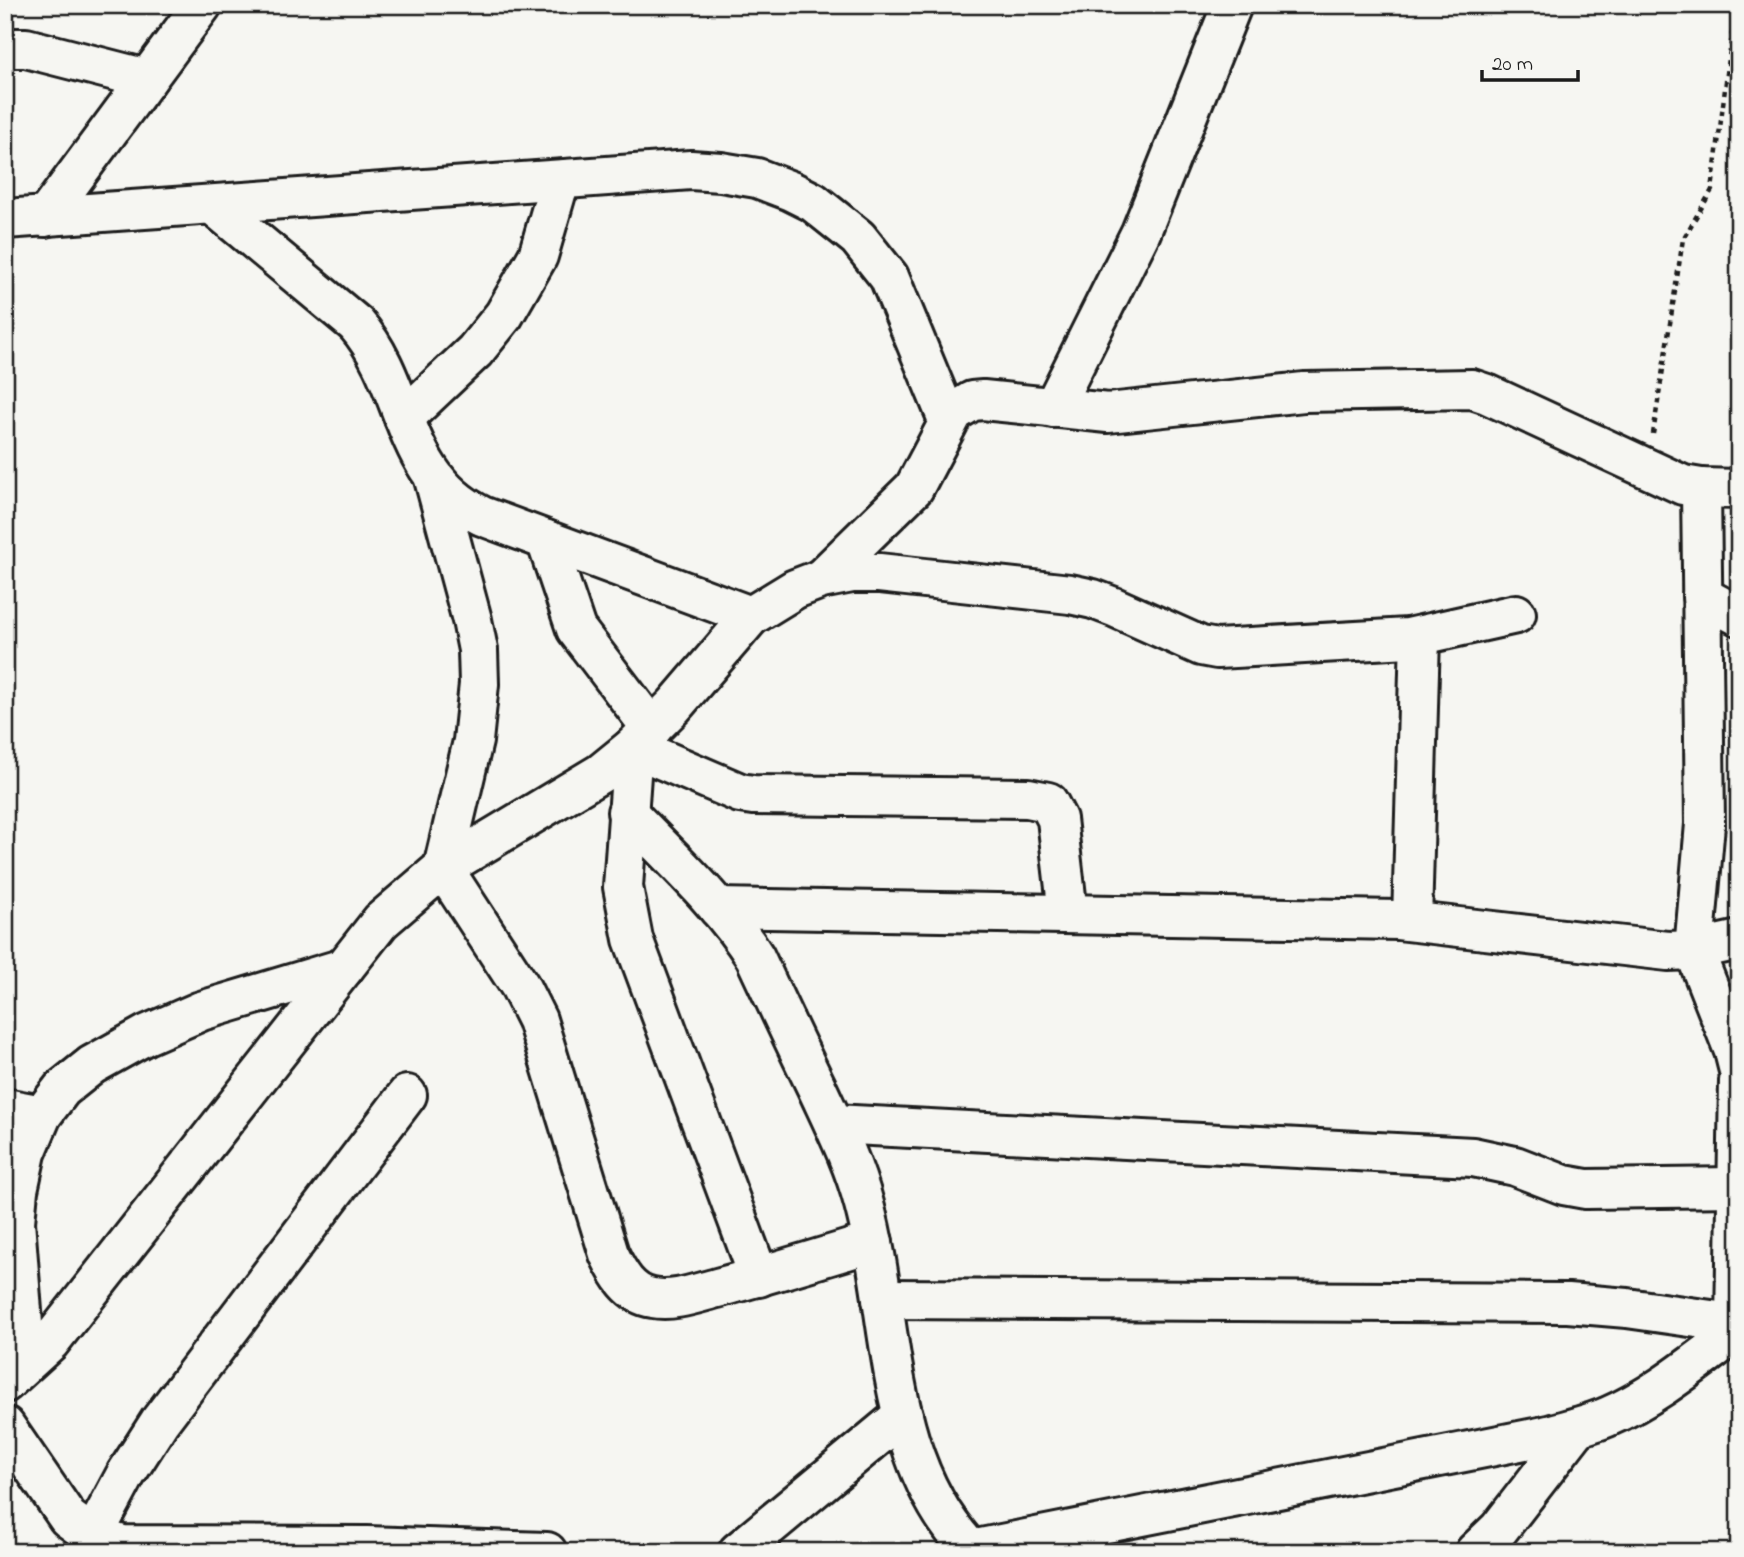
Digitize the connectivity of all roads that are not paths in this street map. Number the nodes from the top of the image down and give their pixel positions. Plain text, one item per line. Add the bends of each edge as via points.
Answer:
1 (202, 5) edge
2 (1232, 5) edge
3 (5, 48) edge
4 (147, 79) junction
5 (560, 180) junction
6 (212, 205) junction
7 (45, 217) junction
8 (5, 219) edge
9 (1053, 408) junction
10 (404, 418) junction
11 (948, 420) junction
12 (434, 479) junction
13 (1700, 488) junction
14 (1739, 489) edge
15 (546, 540) junction
16 (821, 579) junction
17 (1702, 596) junction
18 (1516, 614) dead end
19 (751, 616) junction
20 (1739, 616) edge
21 (1420, 636) junction
22 (643, 738) junction
23 (627, 812) junction
24 (443, 868) junction
25 (718, 908) junction
26 (1068, 914) junction
27 (1412, 921) junction
28 (1739, 940) edge
29 (1694, 950) junction
30 (344, 968) junction
31 (1739, 1071) edge
32 (1739, 1081) edge
33 (407, 1095) dead end
34 (5, 1108) edge
35 (42, 1115) junction
36 (834, 1124) junction
37 (1737, 1207) edge
38 (873, 1242) junction
39 (759, 1277) junction
40 (882, 1299) junction
41 (1738, 1326) edge
42 (16, 1373) edge
43 (903, 1415) junction
44 (5, 1426) edge
45 (1578, 1427) junction
46 (79, 1535) edge
47 (972, 1551) edge
48 (547, 1552) edge
49 (738, 1552) edge
50 (1475, 1552) edge

1 - 4 street
2 - 9 street via 1145,224
3 - 4 street via 26,48
4 - 7 street
5 - 6 street
5 - 10 street via 538,256 504,315 475,351
5 - 11 street via 721,172 757,178 813,202 858,239 888,277
6 - 7 street
6 - 10 street via 356,324 371,341
7 - 8 street
9 - 11 street via 983,400 963,405
9 - 13 street via 1108,413 1304,392 1472,389 1648,470
10 - 12 street
11 - 16 street via 914,488
12 - 15 street via 467,509
12 - 24 street via 472,620 479,684 473,741
13 - 14 street
13 - 17 street
15 - 19 street
15 - 22 street via 576,629
16 - 19 street
16 - 21 street via 879,573 1070,594 1217,649
17 - 20 street
17 - 29 street via 1705,824
18 - 21 street
19 - 22 street
21 - 27 street
22 - 23 street
22 - 24 street via 601,773
22 - 26 street via 740,793 1048,802 1057,819
23 - 25 street
23 - 39 street via 623,887 633,939
24 - 30 street via 381,921
24 - 39 street via 537,1020 620,1277 652,1298 677,1298
25 - 26 street
25 - 36 street via 755,957
26 - 27 street
27 - 29 street via 1668,951
28 - 29 street
29 - 31 street
30 - 35 street via 201,1011 146,1035 92,1065 62,1089
30 - 42 street via 50,1342
32 - 37 street
33 - 46 street
34 - 35 street
35 - 42 street via 26,1153 18,1190
36 - 37 street via 1473,1157 1516,1166 1564,1185
36 - 38 street via 850,1158
37 - 41 street
38 - 39 street
38 - 40 street
40 - 41 street via 1568,1303
40 - 43 street
41 - 45 street via 1641,1399
43 - 47 street via 921,1474 944,1516
43 - 49 street
44 - 46 street
45 - 47 street
45 - 50 street via 1499,1529
46 - 48 street via 135,1546

